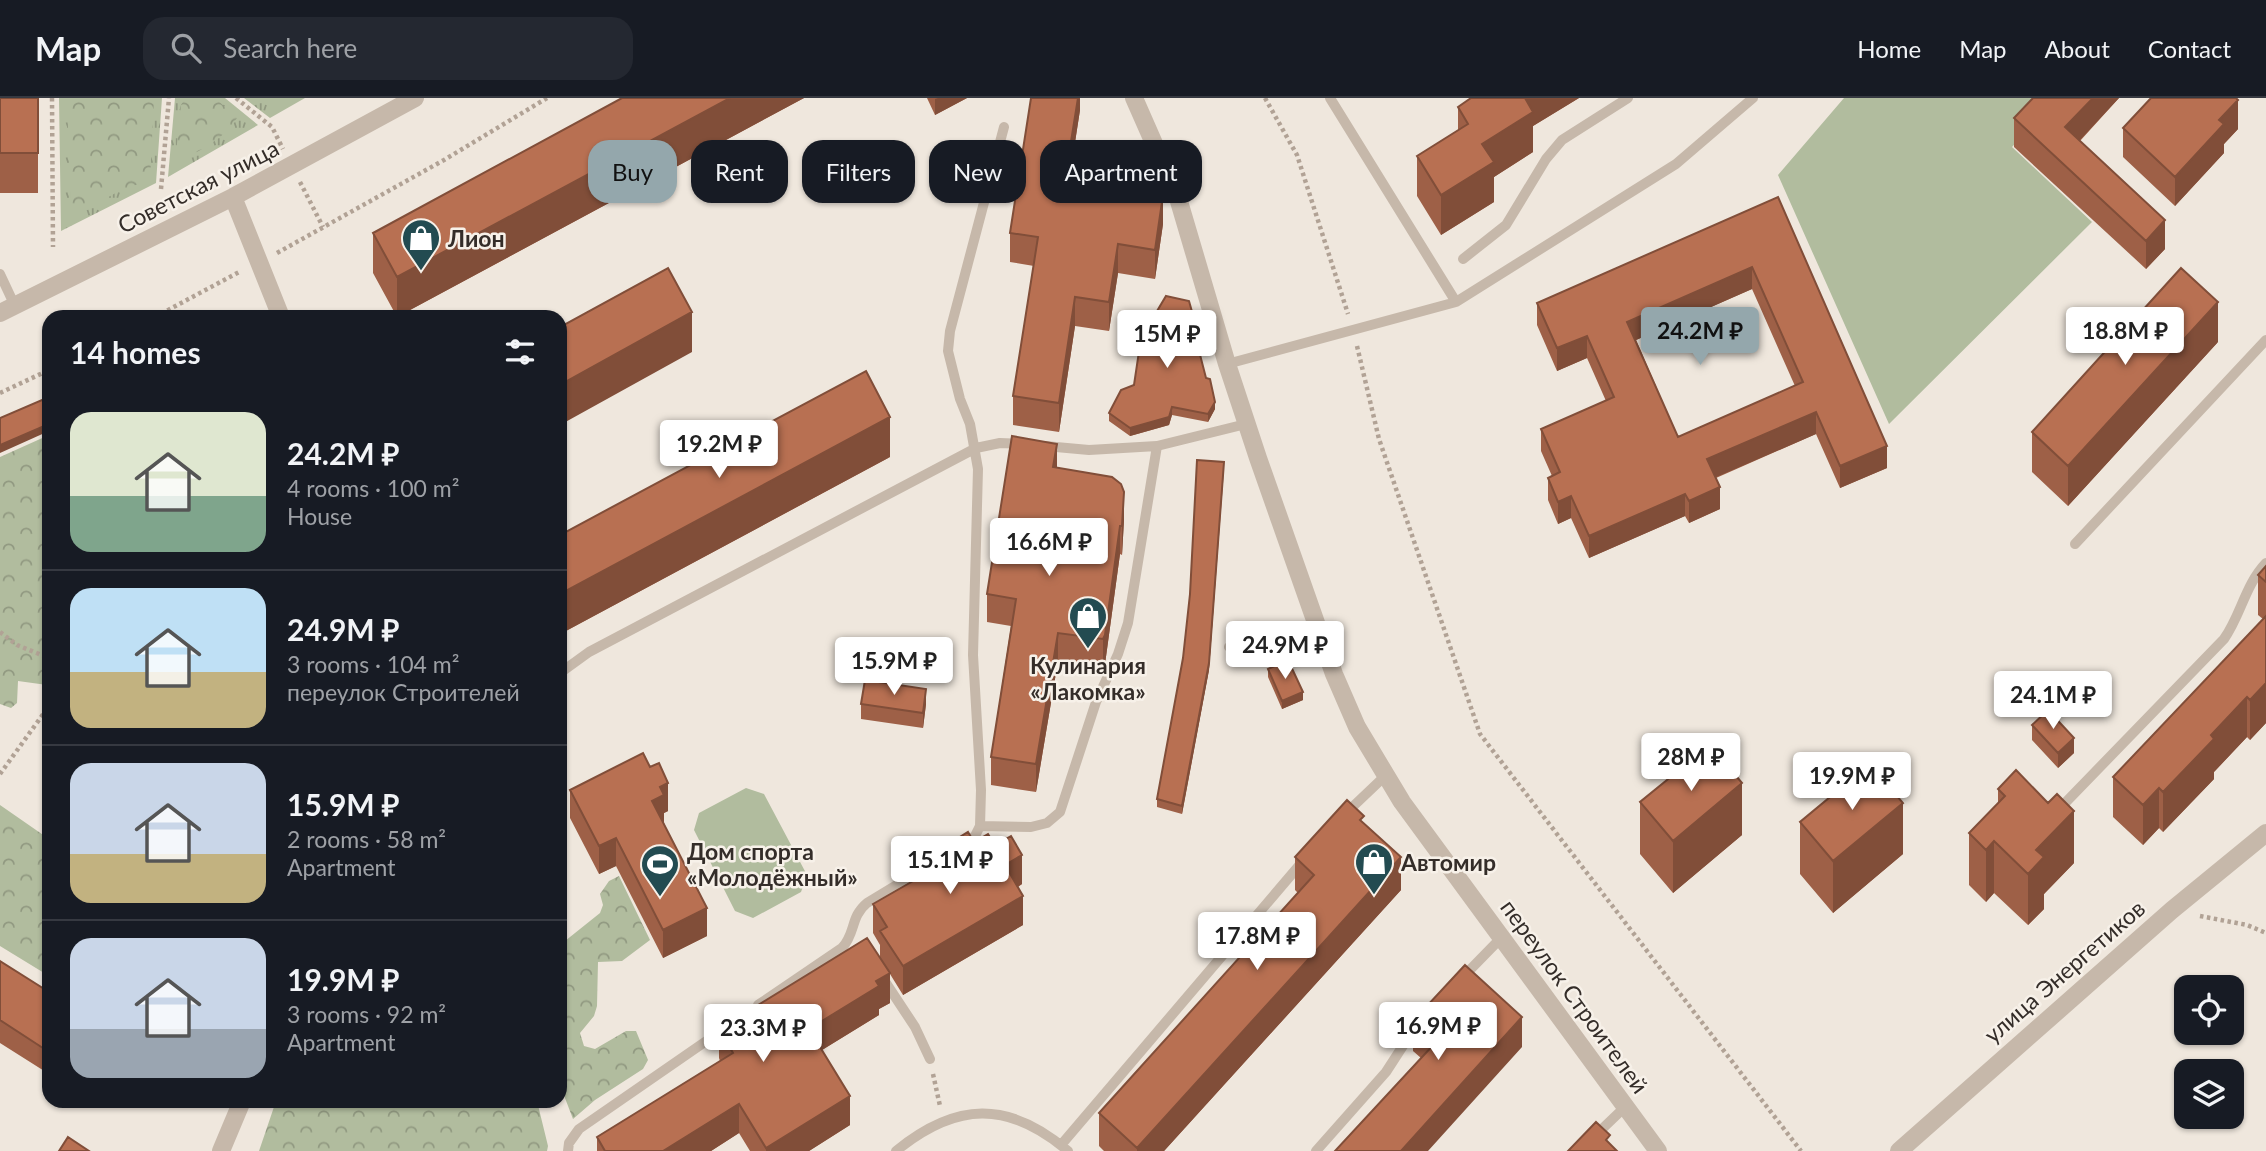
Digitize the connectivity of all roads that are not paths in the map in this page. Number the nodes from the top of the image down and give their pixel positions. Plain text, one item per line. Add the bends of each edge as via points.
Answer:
1 (415, 98) edge
2 (1134, 98) edge
3 (1330, 98) edge
4 (1628, 98) edge
5 (1753, 98) edge
6 (1004, 127) dead end
7 (233, 197) junction
8 (1463, 259) dead end
9 (0, 274) edge
10 (1456, 302) junction
11 (7, 309) edge
12 (278, 310) edge
13 (2266, 340) edge
14 (1227, 364) junction
15 (1246, 424) junction
16 (1157, 446) junction
17 (976, 448) junction
18 (2075, 544) dead end
19 (2266, 563) edge
20 (1320, 634) junction
21 (1229, 647) dead end
22 (567, 668) edge
23 (1385, 776) junction
24 (2066, 802) edge
25 (1336, 823) edge
26 (980, 826) junction
27 (2266, 833) edge
28 (1313, 849) edge
29 (950, 853) edge
30 (938, 860) edge
31 (853, 932) junction
32 (1501, 938) junction
33 (860, 942) edge
34 (873, 963) edge
35 (1454, 986) edge
36 (750, 1011) edge
37 (1429, 1014) edge
38 (739, 1019) edge
39 (930, 1059) road end
40 (1626, 1106) junction
41 (239, 1108) edge
42 (1064, 1148) edge
43 (221, 1151) edge
44 (568, 1151) edge
45 (895, 1151) edge
46 (1316, 1151) edge
47 (1579, 1151) edge
48 (1658, 1151) edge
49 (1899, 1151) edge

1 - 7 street, Советская улица
2 - 14 street, переулок Строителей via 1178,198
3 - 10 lane
4 - 8 lane via 1562,140 1506,226
5 - 10 lane via 1676,164
6 - 17 lane via 948,351
7 - 11 street, Советская улица
7 - 12 street
9 - 11 lane
10 - 14 lane
13 - 18 lane
14 - 15 street, переулок Строителей
15 - 16 lane
15 - 20 street, переулок Строителей
16 - 17 lane via 1089,450 1000,443
16 - 26 lane via 1128,623 1060,812 1047,823 1031,827
17 - 22 lane via 589,652
17 - 26 lane via 973,655
19 - 24 lane via 2224,639
20 - 21 lane via 1272,649
20 - 23 street, переулок Строителей via 1345,702
23 - 25 lane
23 - 32 street, переулок Строителей
26 - 29 lane via 968,842
27 - 49 street, улица Энергетиков
28 - 42 lane
30 - 31 lane via 867,903 853,921
31 - 33 lane
31 - 36 lane via 842,948
32 - 35 lane
32 - 40 street, переулок Строителей
34 - 39 lane
37 - 46 lane via 1386,1072
38 - 44 lane via 579,1129
40 - 47 lane
40 - 48 street, переулок Строителей
41 - 43 street
42 - 45 lane via 1011,1117 973,1113 941,1121

